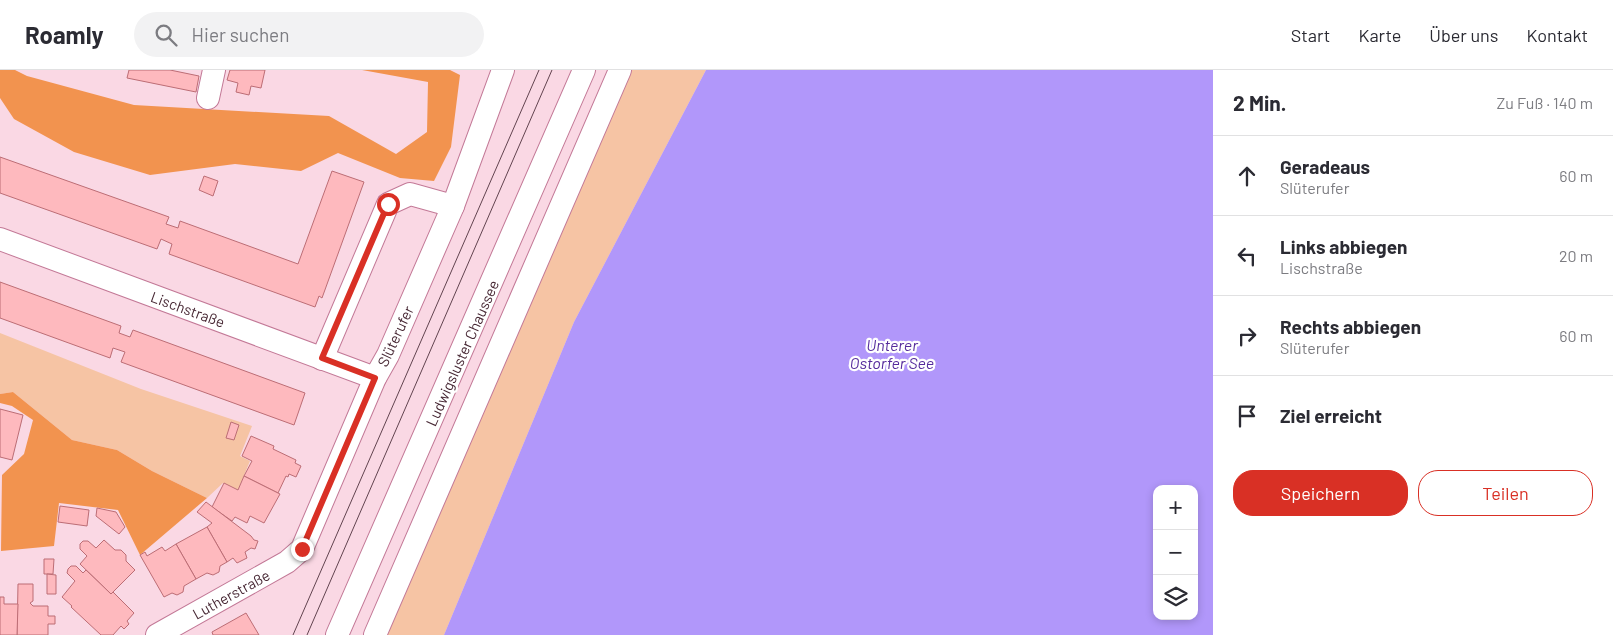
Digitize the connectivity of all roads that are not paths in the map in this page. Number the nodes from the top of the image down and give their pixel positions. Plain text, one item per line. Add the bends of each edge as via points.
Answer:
1 (214, 70) edge
2 (584, 70) edge
3 (620, 70) edge
4 (502, 72) edge
5 (208, 98) dead end
6 (453, 206) junction
7 (0, 239) edge
8 (322, 358) junction
9 (375, 378) junction
10 (302, 549) joint
11 (157, 635) edge
12 (338, 635) edge
13 (375, 635) edge

1 - 5 street
2 - 12 street, Ludwigsluster Chaussee
3 - 13 street, Ludwigsluster Chaussee
4 - 6 street, Slüterufer
6 - 8 street via 410,194 388,204
6 - 9 street, Slüterufer
7 - 8 street, Lischstraße
8 - 9 street, Lischstraße
9 - 10 street, Slüterufer
10 - 11 street, Lutherstraße via 287,562

